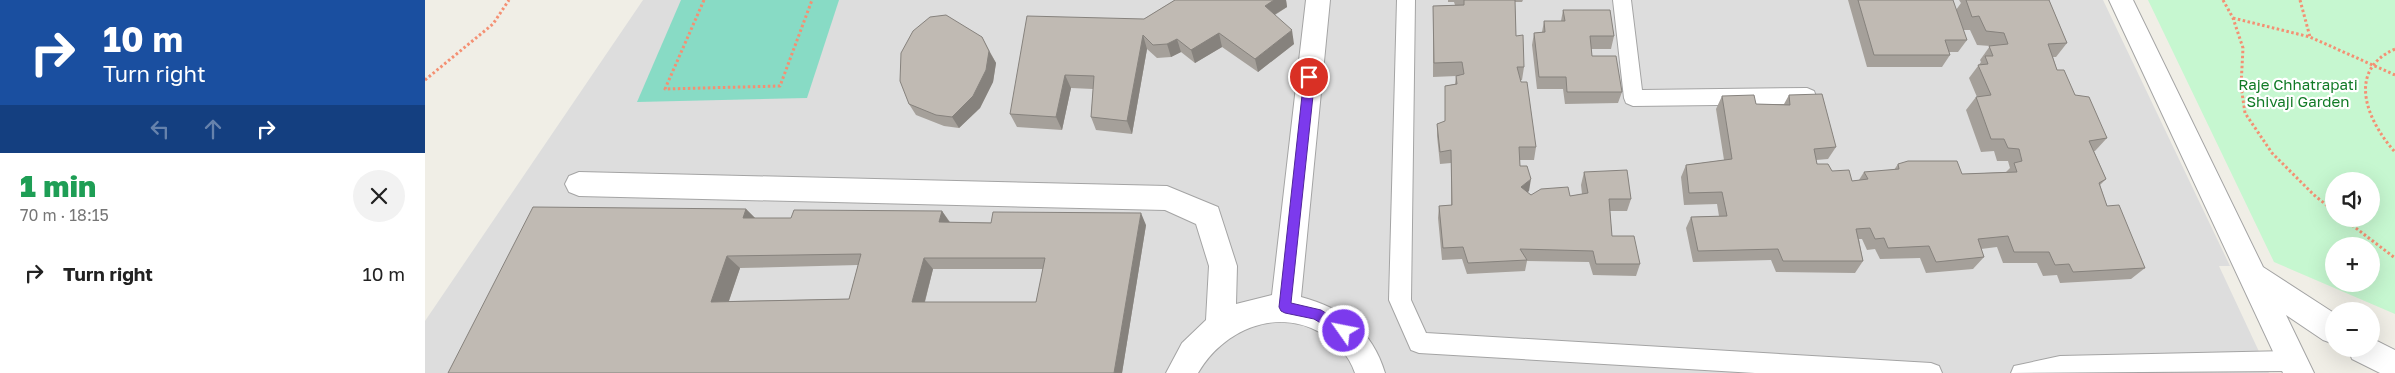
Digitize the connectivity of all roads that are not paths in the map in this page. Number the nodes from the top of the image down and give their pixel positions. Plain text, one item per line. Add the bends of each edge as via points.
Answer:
1 (1318, 0) edge
2 (1406, 0) edge
3 (1622, 0) edge
4 (2121, 0) edge
5 (1807, 96) edge
6 (579, 184) dead end
7 (2253, 276) junction
8 (1285, 307) junction
9 (2325, 324) edge
10 (1221, 325) junction
11 (2379, 357) edge
12 (2395, 365) edge
13 (2296, 367) edge
14 (1181, 373) edge
15 (1370, 373) edge
16 (1931, 373) edge
17 (2022, 373) edge

1 - 8 street
2 - 16 lane via 1399,300 1419,343
3 - 5 lane via 1633,98
4 - 7 street
6 - 10 street via 1167,198 1208,216 1223,266
7 - 9 street
7 - 13 street
8 - 10 street via 1252,311
8 - 15 street via 1317,314 1344,331 1364,356
10 - 14 street via 1196,347
11 - 12 street
13 - 17 lane via 2060,366

